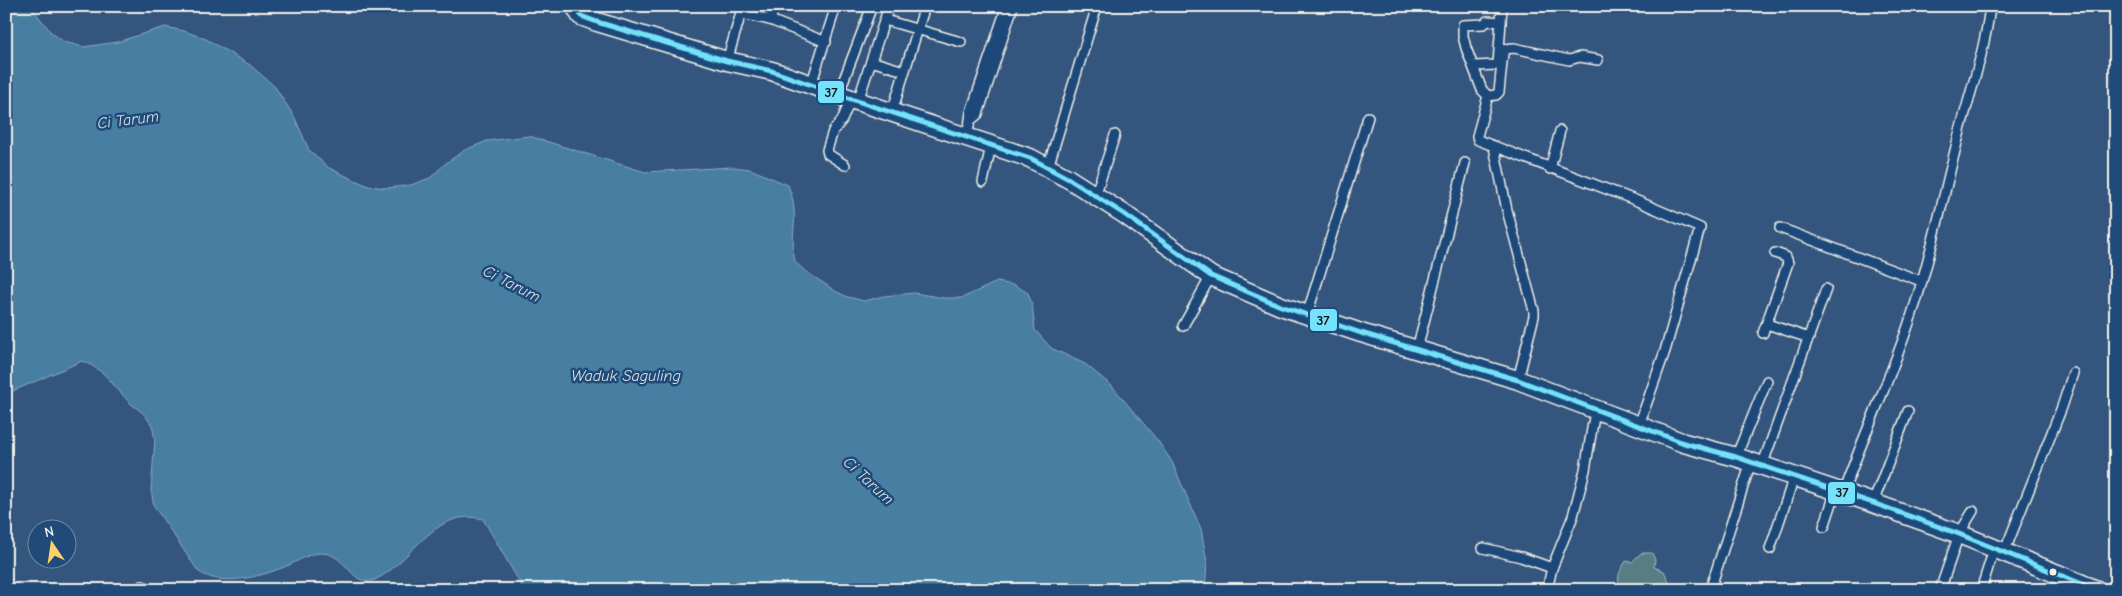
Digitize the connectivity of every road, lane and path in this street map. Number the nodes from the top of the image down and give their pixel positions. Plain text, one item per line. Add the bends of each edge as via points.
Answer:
1 (575, 6) edge
2 (775, 6) edge
3 (836, 6) edge
4 (872, 6) edge
5 (890, 6) edge
6 (925, 6) edge
7 (1006, 6) edge
8 (1013, 6) edge
9 (1097, 6) edge
10 (1502, 6) edge
11 (1990, 6) edge
12 (743, 10) edge
13 (770, 20) junction
14 (885, 20) junction
15 (1501, 22) junction
16 (918, 30) junction
17 (826, 42) junction
18 (961, 42) dead end
19 (997, 44) junction
20 (1598, 60) dead end
21 (727, 61) junction
22 (871, 61) junction
23 (1474, 66) junction
24 (904, 71) junction
25 (811, 85) junction
26 (1488, 96) junction
27 (849, 98) junction
28 (892, 112) junction
29 (1368, 116) dead end
30 (1560, 132) dead end
31 (1115, 135) dead end
32 (962, 136) junction
33 (991, 146) junction
34 (1494, 147) junction
35 (1465, 163) dead end
36 (845, 165) dead end
37 (1048, 167) junction
38 (1550, 169) junction
39 (983, 182) dead end
40 (1095, 196) junction
41 (1780, 228) dead end
42 (1775, 253) dead end
43 (1211, 276) junction
44 (1921, 281) junction
45 (1826, 289) dead end
46 (1307, 315) junction
47 (1767, 324) junction
48 (1183, 326) dead end
49 (1763, 333) dead end
50 (1809, 338) junction
51 (1417, 350) junction
52 (2073, 373) dead end
53 (1518, 380) junction
54 (1767, 381) dead end
55 (1595, 411) junction
56 (1908, 411) dead end
57 (1638, 425) junction
58 (1750, 462) junction
59 (1794, 477) junction
60 (1839, 492) junction
61 (1873, 503) junction
62 (1973, 511) dead end
63 (1824, 527) dead end
64 (1959, 534) junction
65 (1483, 548) dead end
66 (1770, 548) dead end
67 (1999, 551) junction
68 (1552, 568) junction
69 (142, 586) dead end
70 (155, 590) edge
71 (1547, 590) edge
72 (1710, 590) edge
73 (1940, 590) edge
74 (1981, 590) edge
75 (2097, 590) edge

1 - 21 highway via 584,18
2 - 13 street
3 - 17 street
4 - 27 street
5 - 14 street
6 - 16 street
7 - 19 street
8 - 19 street
9 - 37 street
10 - 15 street
11 - 44 street via 1977,74
12 - 13 street
12 - 21 street
13 - 17 street
14 - 16 street
14 - 22 street
15 - 23 street via 1498,64
15 - 23 street via 1464,25 1463,36
16 - 18 street
16 - 24 street
17 - 25 street
19 - 32 street via 973,115
20 - 26 street via 1580,57 1569,60 1507,48 1503,53 1499,92 1496,96
21 - 25 highway via 772,71
22 - 24 street
22 - 27 street
23 - 26 street via 1482,90
24 - 28 street
25 - 27 highway
26 - 34 street via 1477,138
27 - 28 highway
27 - 36 street via 827,150
28 - 32 highway
29 - 46 street
30 - 38 street
31 - 40 street
32 - 33 highway
33 - 37 highway
33 - 39 street
34 - 38 street
34 - 53 street via 1534,311
35 - 51 street
37 - 40 highway
38 - 57 street via 1700,228 1665,351
40 - 43 highway
41 - 44 street
42 - 47 street via 1786,258 1788,263
43 - 46 highway
43 - 48 street
44 - 60 street via 1914,308
45 - 50 street
46 - 51 highway
47 - 49 street
47 - 50 street
50 - 58 street
51 - 53 highway
52 - 67 street via 2062,407
53 - 55 highway
54 - 58 street
55 - 57 highway
55 - 68 street via 1573,516
56 - 61 street
57 - 58 highway via 1684,443
58 - 59 highway
58 - 72 street
59 - 60 highway
59 - 66 street
60 - 61 highway
60 - 63 street
61 - 64 highway
62 - 64 street
64 - 67 highway
64 - 73 street
65 - 68 street
67 - 74 street
67 - 75 highway
68 - 71 street
69 - 70 street

